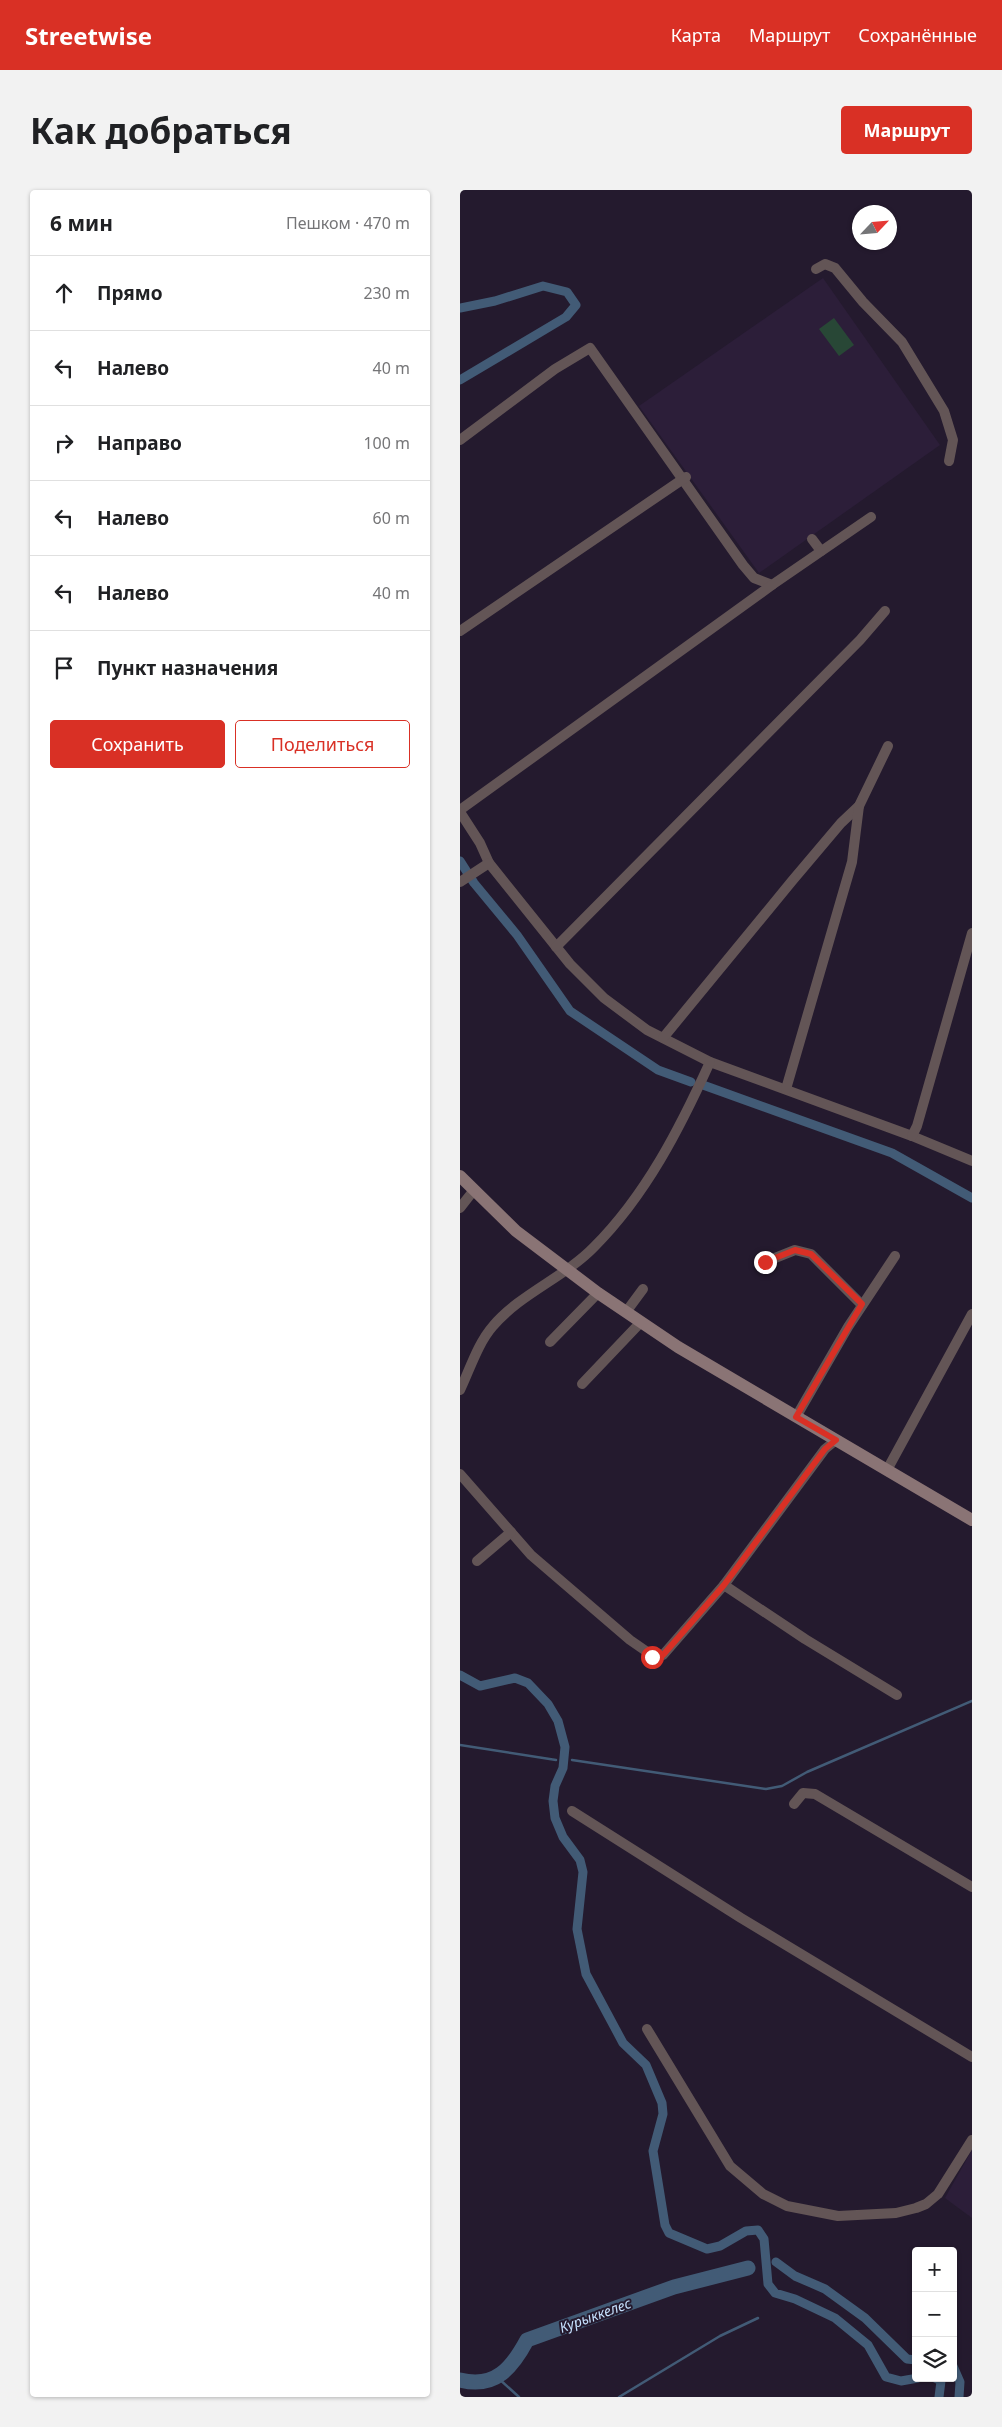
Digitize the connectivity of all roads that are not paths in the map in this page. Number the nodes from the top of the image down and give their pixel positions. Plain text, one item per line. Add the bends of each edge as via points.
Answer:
1 (816, 269) dead end
2 (460, 440) edge
3 (949, 461) dead end
4 (684, 478) junction
5 (871, 517) dead end
6 (812, 539) dead end
7 (821, 551) junction
8 (772, 585) junction
9 (885, 611) dead end
10 (460, 631) edge
11 (888, 746) dead end
12 (859, 806) junction
13 (460, 811) edge
14 (489, 863) junction
15 (462, 881) edge
16 (972, 933) edge
17 (556, 946) junction
18 (663, 1038) junction
19 (710, 1062) junction
20 (786, 1090) junction
21 (912, 1136) junction
22 (972, 1162) edge
23 (460, 1176) edge
24 (474, 1190) junction
25 (460, 1208) edge
26 (894, 1256) dead end
27 (765, 1262) dead end
28 (566, 1271) junction
29 (643, 1289) dead end
30 (598, 1293) junction
31 (862, 1304) junction
32 (626, 1312) junction
33 (972, 1314) edge
34 (641, 1322) junction
35 (550, 1342) dead end
36 (582, 1384) dead end
37 (460, 1390) edge
38 (796, 1417) junction
39 (836, 1440) junction
40 (887, 1470) junction
41 (460, 1474) edge
42 (972, 1520) edge
43 (511, 1532) junction
44 (477, 1561) dead end
45 (724, 1585) junction
46 (897, 1695) dead end
47 (794, 1804) dead end
48 (572, 1811) dead end
49 (972, 1887) edge
50 (647, 2029) dead end
51 (972, 2057) edge
52 (972, 2140) edge

1 - 3 street via 825,264 835,268 902,342 944,411 953,440
2 - 4 street via 555,369 590,348
4 - 8 street via 754,578
4 - 10 street
5 - 7 street
6 - 7 street
7 - 8 street
8 - 13 street
9 - 17 street
11 - 12 street
12 - 18 street via 792,881
12 - 20 street via 852,862
13 - 14 street
14 - 15 street
14 - 17 street
16 - 21 street
17 - 18 street via 604,998
18 - 19 street
19 - 20 street
19 - 28 street via 643,1190 595,1247
20 - 21 street
21 - 22 street
23 - 24 main road
24 - 25 street
24 - 28 main road via 516,1231
26 - 31 street
27 - 31 street via 795,1250 811,1254
28 - 30 main road
28 - 37 street via 491,1327
29 - 32 street
30 - 32 main road
30 - 35 street
31 - 38 street
32 - 34 main road
33 - 40 street
34 - 36 street
34 - 38 main road via 678,1348
38 - 39 main road
39 - 40 main road
39 - 45 street via 820,1456
40 - 42 main road
41 - 43 street
43 - 44 street
43 - 45 street via 531,1555 590,1607 654,1658 663,1655
45 - 46 street
47 - 49 street via 803,1794 815,1794
48 - 51 street via 741,1918
50 - 52 street via 730,2166 763,2194 787,2206 838,2216 916,2208 934,2199

